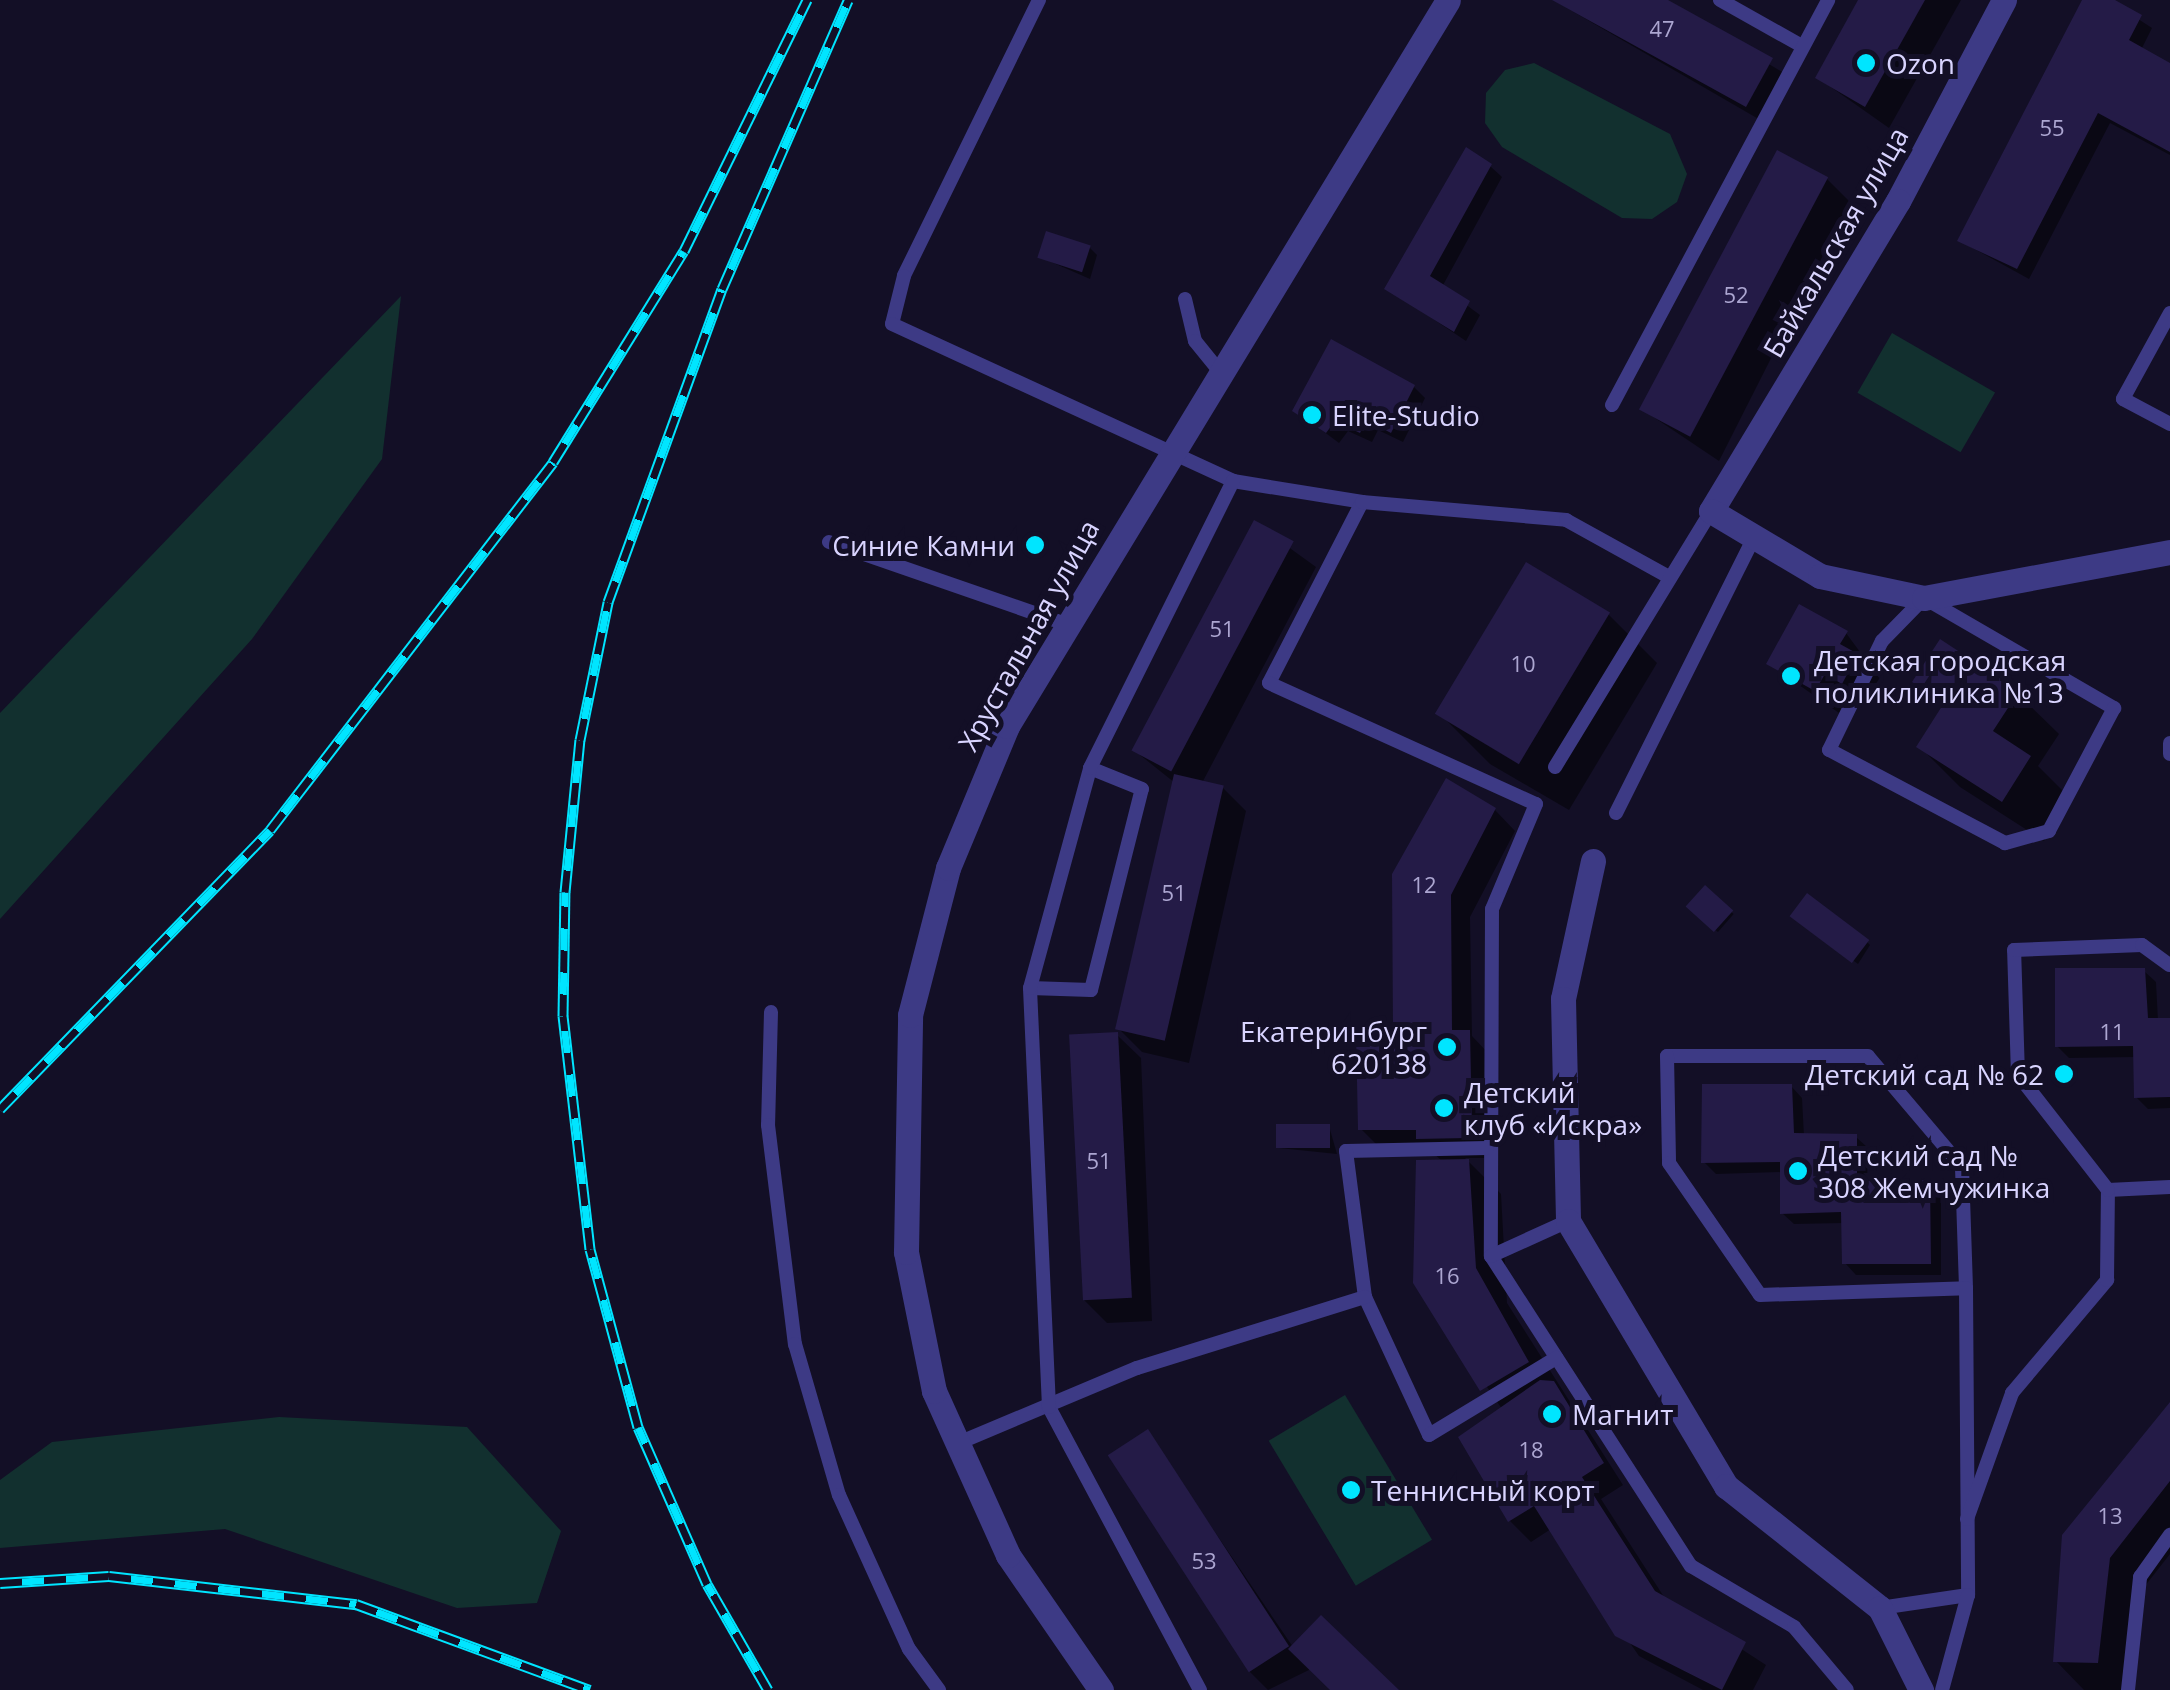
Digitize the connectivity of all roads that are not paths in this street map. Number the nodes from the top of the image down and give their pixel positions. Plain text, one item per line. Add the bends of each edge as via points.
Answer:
1 (1039, 0) edge
2 (1448, 0) edge
3 (1720, 0) edge
4 (1828, 0) edge
5 (2004, 0) edge
6 (1802, 46) junction
7 (1185, 298) dead end
8 (2170, 313) edge
9 (1216, 368) junction
10 (1612, 405) dead end
11 (2170, 424) edge
12 (1168, 454) junction
13 (1233, 480) junction
14 (1362, 502) junction
15 (1711, 511) junction
16 (1753, 539) junction
17 (829, 542) dead end
18 (2170, 552) edge
19 (1669, 577) junction
20 (1924, 598) junction
21 (1062, 623) junction
22 (2170, 743) edge
23 (2170, 754) edge
24 (1555, 767) dead end
25 (1090, 768) junction
26 (1616, 812) dead end
27 (1593, 860) dead end
28 (2170, 965) edge
29 (1030, 988) junction
30 (771, 1012) dead end
31 (1487, 1148) junction
32 (2170, 1187) edge
33 (2108, 1190) junction
34 (1568, 1221) junction
35 (1491, 1256) junction
36 (1966, 1288) junction
37 (1365, 1296) junction
38 (1556, 1358) junction
39 (1049, 1407) junction
40 (956, 1445) junction
41 (1961, 1534) junction
42 (2170, 1534) edge
43 (1968, 1595) junction
44 (1880, 1608) junction
45 (939, 1690) edge
46 (1101, 1690) edge
47 (1200, 1690) edge
48 (1848, 1690) edge
49 (1921, 1690) edge
50 (1942, 1690) edge
51 (2128, 1690) edge

1 - 12 lane via 904,276 892,324
2 - 9 street, Хрустальная улица via 1347,178
3 - 6 lane
4 - 6 lane
5 - 15 street, Байкальская улица via 1898,201
6 - 10 lane
7 - 9 lane via 1194,341
8 - 11 lane via 2122,398
9 - 12 street, Хрустальная улица
12 - 13 lane
12 - 21 street, Хрустальная улица
13 - 14 lane
13 - 25 lane
14 - 19 lane via 1566,520
14 - 31 lane via 1269,682 1536,804 1492,909
15 - 16 street
15 - 19 lane
16 - 20 street via 1820,576
16 - 26 lane
17 - 21 lane
18 - 20 street
19 - 24 lane
20 - 20 lane via 1882,641 1828,750 2005,844 2049,832 2114,708
21 - 40 street, Хрустальная улица via 976,793 910,1015 906,1252 919,1335
22 - 23 lane
25 - 29 lane
25 - 29 lane via 1142,790 1091,990
27 - 34 street via 1563,999
28 - 33 lane via 2142,945 2014,950 2018,1075
29 - 39 lane
30 - 45 lane via 768,1125 795,1344 839,1496 910,1649
31 - 35 lane
31 - 37 lane via 1346,1152
32 - 33 lane
33 - 41 lane via 2107,1280 2012,1393
34 - 35 lane
34 - 44 street via 1726,1486
35 - 38 lane
36 - 36 lane via 1760,1295 1669,1163 1667,1056 1868,1056 1962,1167
36 - 41 lane
37 - 38 lane via 1428,1436
37 - 39 lane via 1136,1368
38 - 48 lane via 1690,1566 1794,1627
39 - 40 lane
39 - 47 lane
40 - 46 street, Хрустальная улица via 1008,1555
41 - 43 lane
42 - 51 lane via 2140,1577
43 - 44 lane
43 - 50 lane
44 - 49 street

